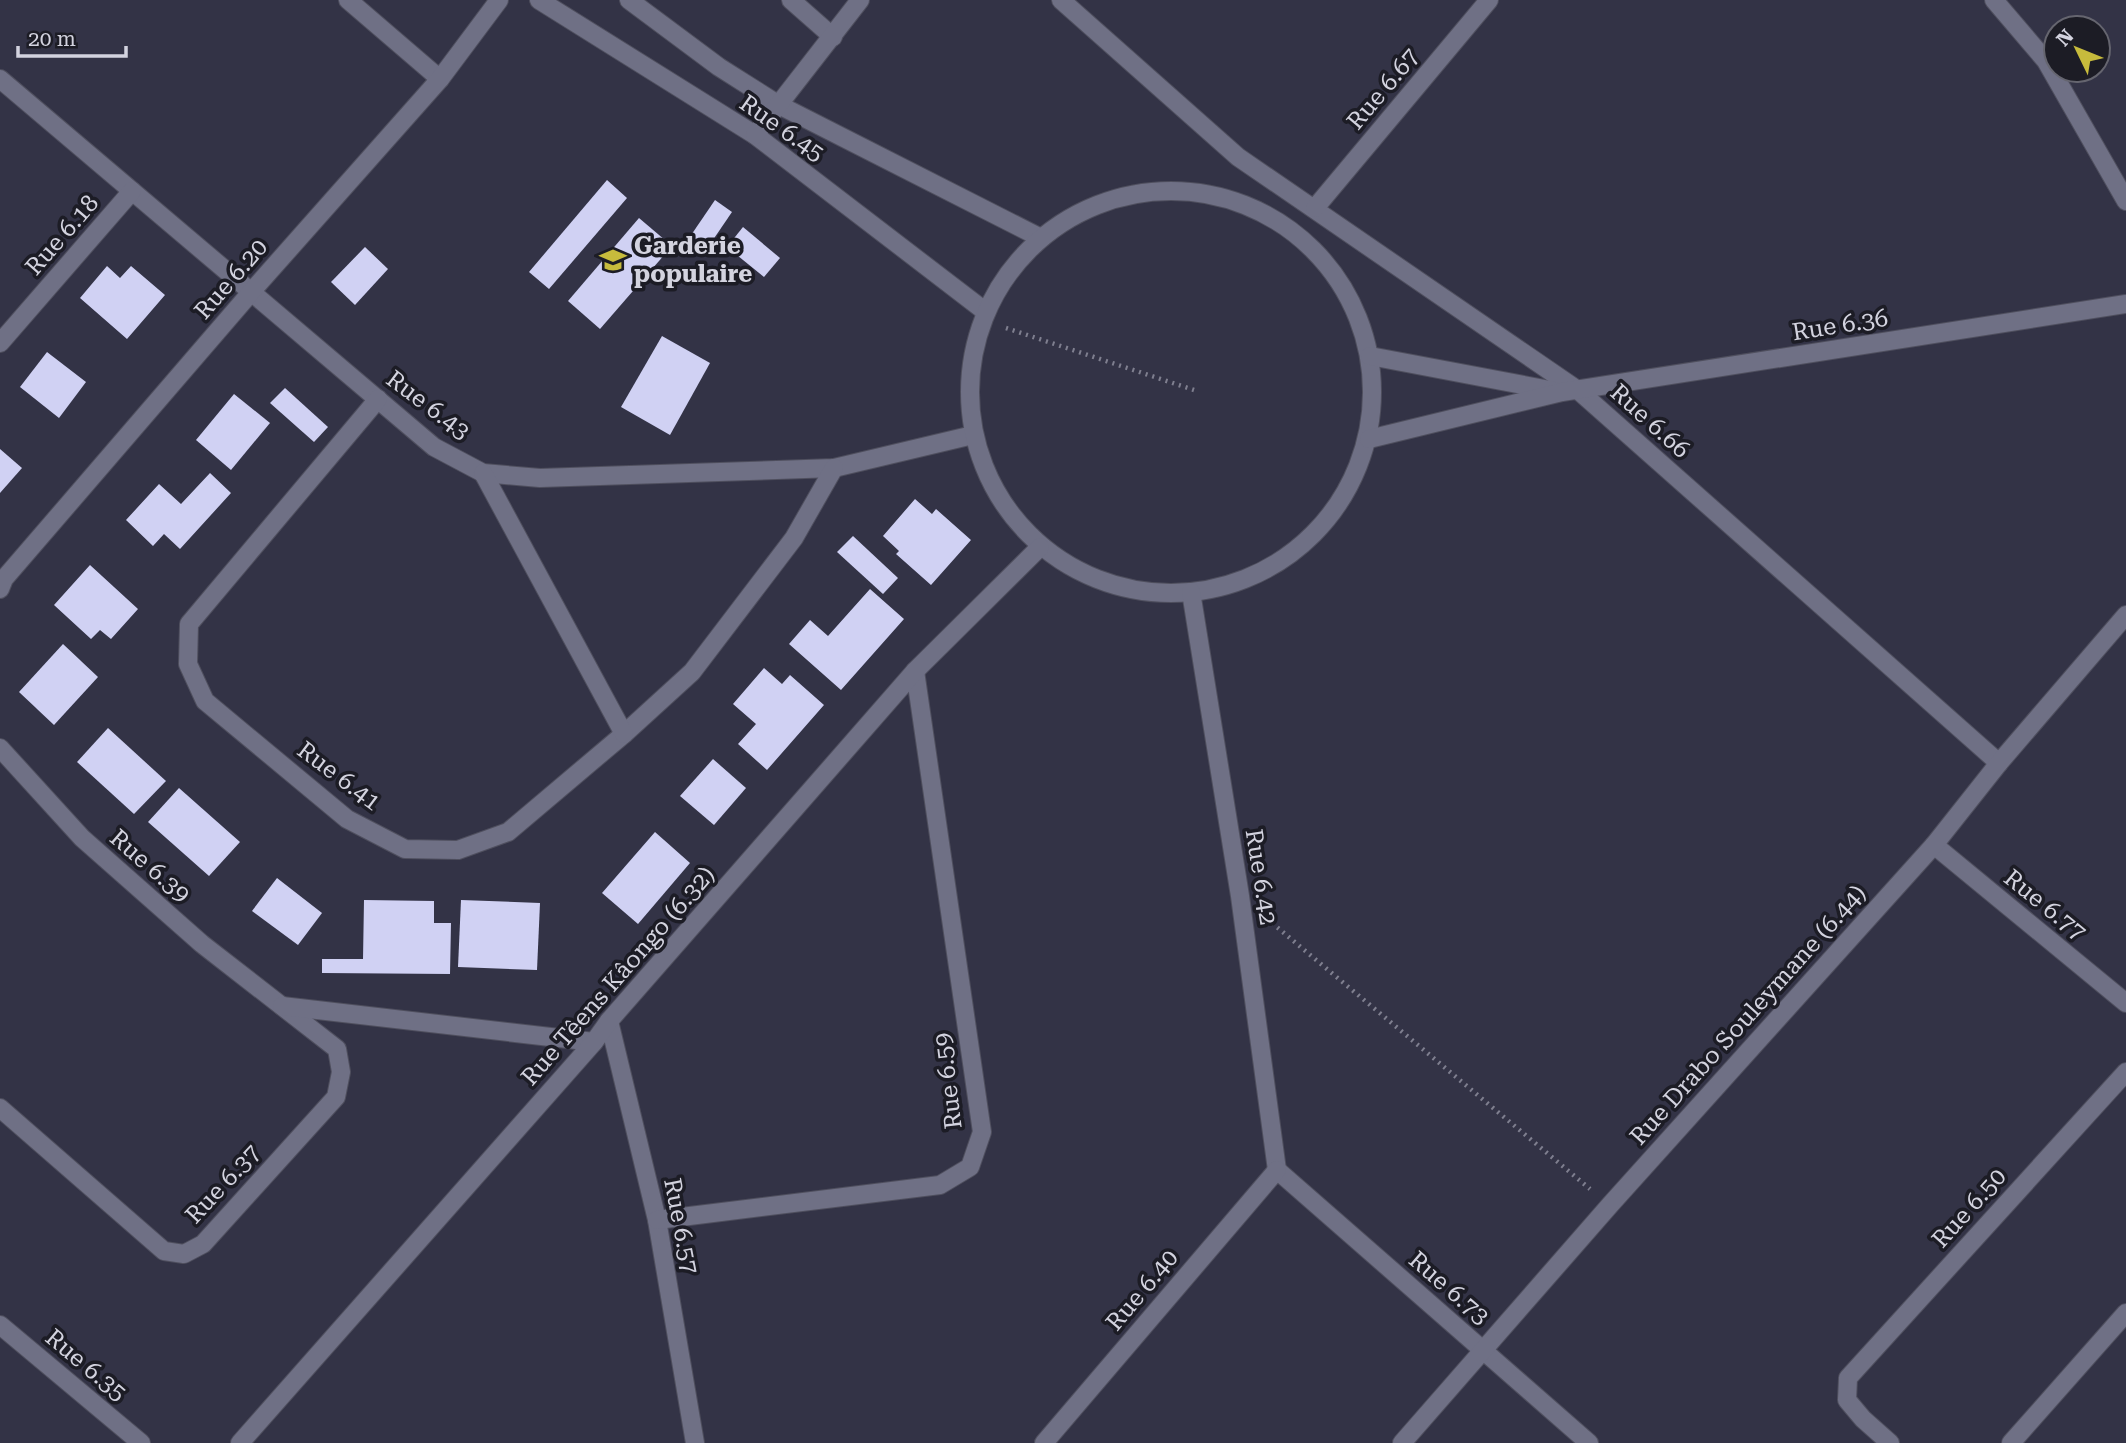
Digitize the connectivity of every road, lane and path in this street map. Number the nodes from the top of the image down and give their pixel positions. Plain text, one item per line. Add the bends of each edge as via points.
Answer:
1 (348, 0) edge
2 (499, 0) edge
3 (539, 0) edge
4 (629, 0) edge
5 (791, 0) edge
6 (860, 0) edge
7 (1062, 0) edge
8 (1489, 0) edge
9 (1994, 0) edge
10 (833, 37) junction
11 (0, 79) edge
12 (440, 79) junction
13 (779, 105) junction
14 (755, 135) junction
15 (132, 191) junction
16 (2126, 201) edge
17 (1315, 208) junction
18 (1037, 236) junction
19 (252, 291) junction
20 (2126, 304) edge
21 (984, 316) junction
22 (0, 343) edge
23 (1370, 356) junction
24 (1194, 390) dead end
25 (1571, 391) junction
26 (378, 399) junction
27 (973, 435) junction
28 (1369, 439) junction
29 (834, 468) junction
30 (484, 473) junction
31 (1040, 547) junction
32 (0, 589) edge
33 (1191, 592) junction
34 (2126, 615) edge
35 (915, 671) junction
36 (624, 734) junction
37 (0, 748) edge
38 (1999, 763) junction
39 (1934, 845) junction
40 (1240, 896) junction
41 (2126, 1003) edge
42 (282, 1006) junction
43 (609, 1021) junction
44 (594, 1042) junction
45 (337, 1049) joint
46 (2126, 1072) edge
47 (0, 1108) edge
48 (1277, 1170) junction
49 (1610, 1205) junction
50 (657, 1220) junction
51 (2126, 1313) edge
52 (0, 1325) edge
53 (1483, 1351) junction
54 (141, 1443) edge
55 (240, 1443) edge
56 (695, 1443) edge
57 (1044, 1443) edge
58 (1402, 1443) edge
59 (1589, 1443) edge
60 (1890, 1443) edge
61 (2011, 1443) edge

1 - 12 street
2 - 12 street, Rue 6.20
3 - 14 street, Rue 6.45
4 - 13 street, Rue 6.45
5 - 10 street
6 - 10 street
7 - 17 street, Rue 6.66 via 1238,157
8 - 17 street, Rue 6.67
9 - 16 street via 2046,61
10 - 13 street
11 - 15 street, Rue 6.43
12 - 19 street, Rue 6.20
13 - 14 street
13 - 18 street, Rue 6.45
14 - 21 street, Rue 6.45
15 - 19 street, Rue 6.43
15 - 22 street, Rue 6.18
17 - 25 street, Rue 6.66
18 - 21 street
18 - 23 street via 1083,210 1153,190 1226,197 1263,212 1296,233 1333,271 1359,317
19 - 26 street, Rue 6.43
19 - 32 street, Rue 6.20
20 - 25 street, Rue 6.36
21 - 24 path
21 - 27 street via 969,377
23 - 25 street, Rue 6.36
23 - 28 street
25 - 28 street, Rue 6.36
25 - 38 street, Rue 6.66
26 - 30 street, Rue 6.43 via 434,447
26 - 36 street, Rue 6.41 via 189,624 188,664 205,701 347,819 405,849 458,850 508,832
27 - 29 street, Rue 6.43
27 - 31 street via 997,496
28 - 33 street via 1349,484 1310,537 1255,575
29 - 30 street, Rue 6.43 via 540,478
29 - 36 street, Rue 6.41 via 794,538 692,672
30 - 36 street
31 - 33 street via 1085,575 1137,591
31 - 35 street, Rue Têens Kâongo (6.32)
33 - 40 street, Rue 6.42
34 - 38 street, Rue Drabo Souleymane (6.44)
35 - 43 street, Rue Têens Kâongo (6.32)
35 - 50 street, Rue 6.59 via 982,1132 970,1167 940,1185
37 - 42 street, Rue 6.39 via 82,838 202,944
38 - 39 street, Rue Drabo Souleymane (6.44)
39 - 41 street, Rue 6.77
39 - 49 street, Rue Drabo Souleymane (6.44)
40 - 48 street, Rue 6.42
40 - 49 path
42 - 44 street
42 - 45 street, Rue 6.39
43 - 44 street, Rue Têens Kâongo (6.32)
43 - 50 street, Rue 6.57
44 - 55 street, Rue Têens Kâongo (6.32)
45 - 47 street, Rue 6.37 via 341,1072 336,1097 203,1244 184,1254 164,1251
46 - 60 street, Rue 6.50 via 1849,1378 1846,1400
48 - 53 street, Rue 6.73
48 - 57 street, Rue 6.40
49 - 53 street, Rue Drabo Souleymane (6.44)
50 - 56 street, Rue 6.57
51 - 61 street
52 - 54 street, Rue 6.35
53 - 58 street, Rue Drabo Souleymane (6.44)
53 - 59 street, Rue 6.73

